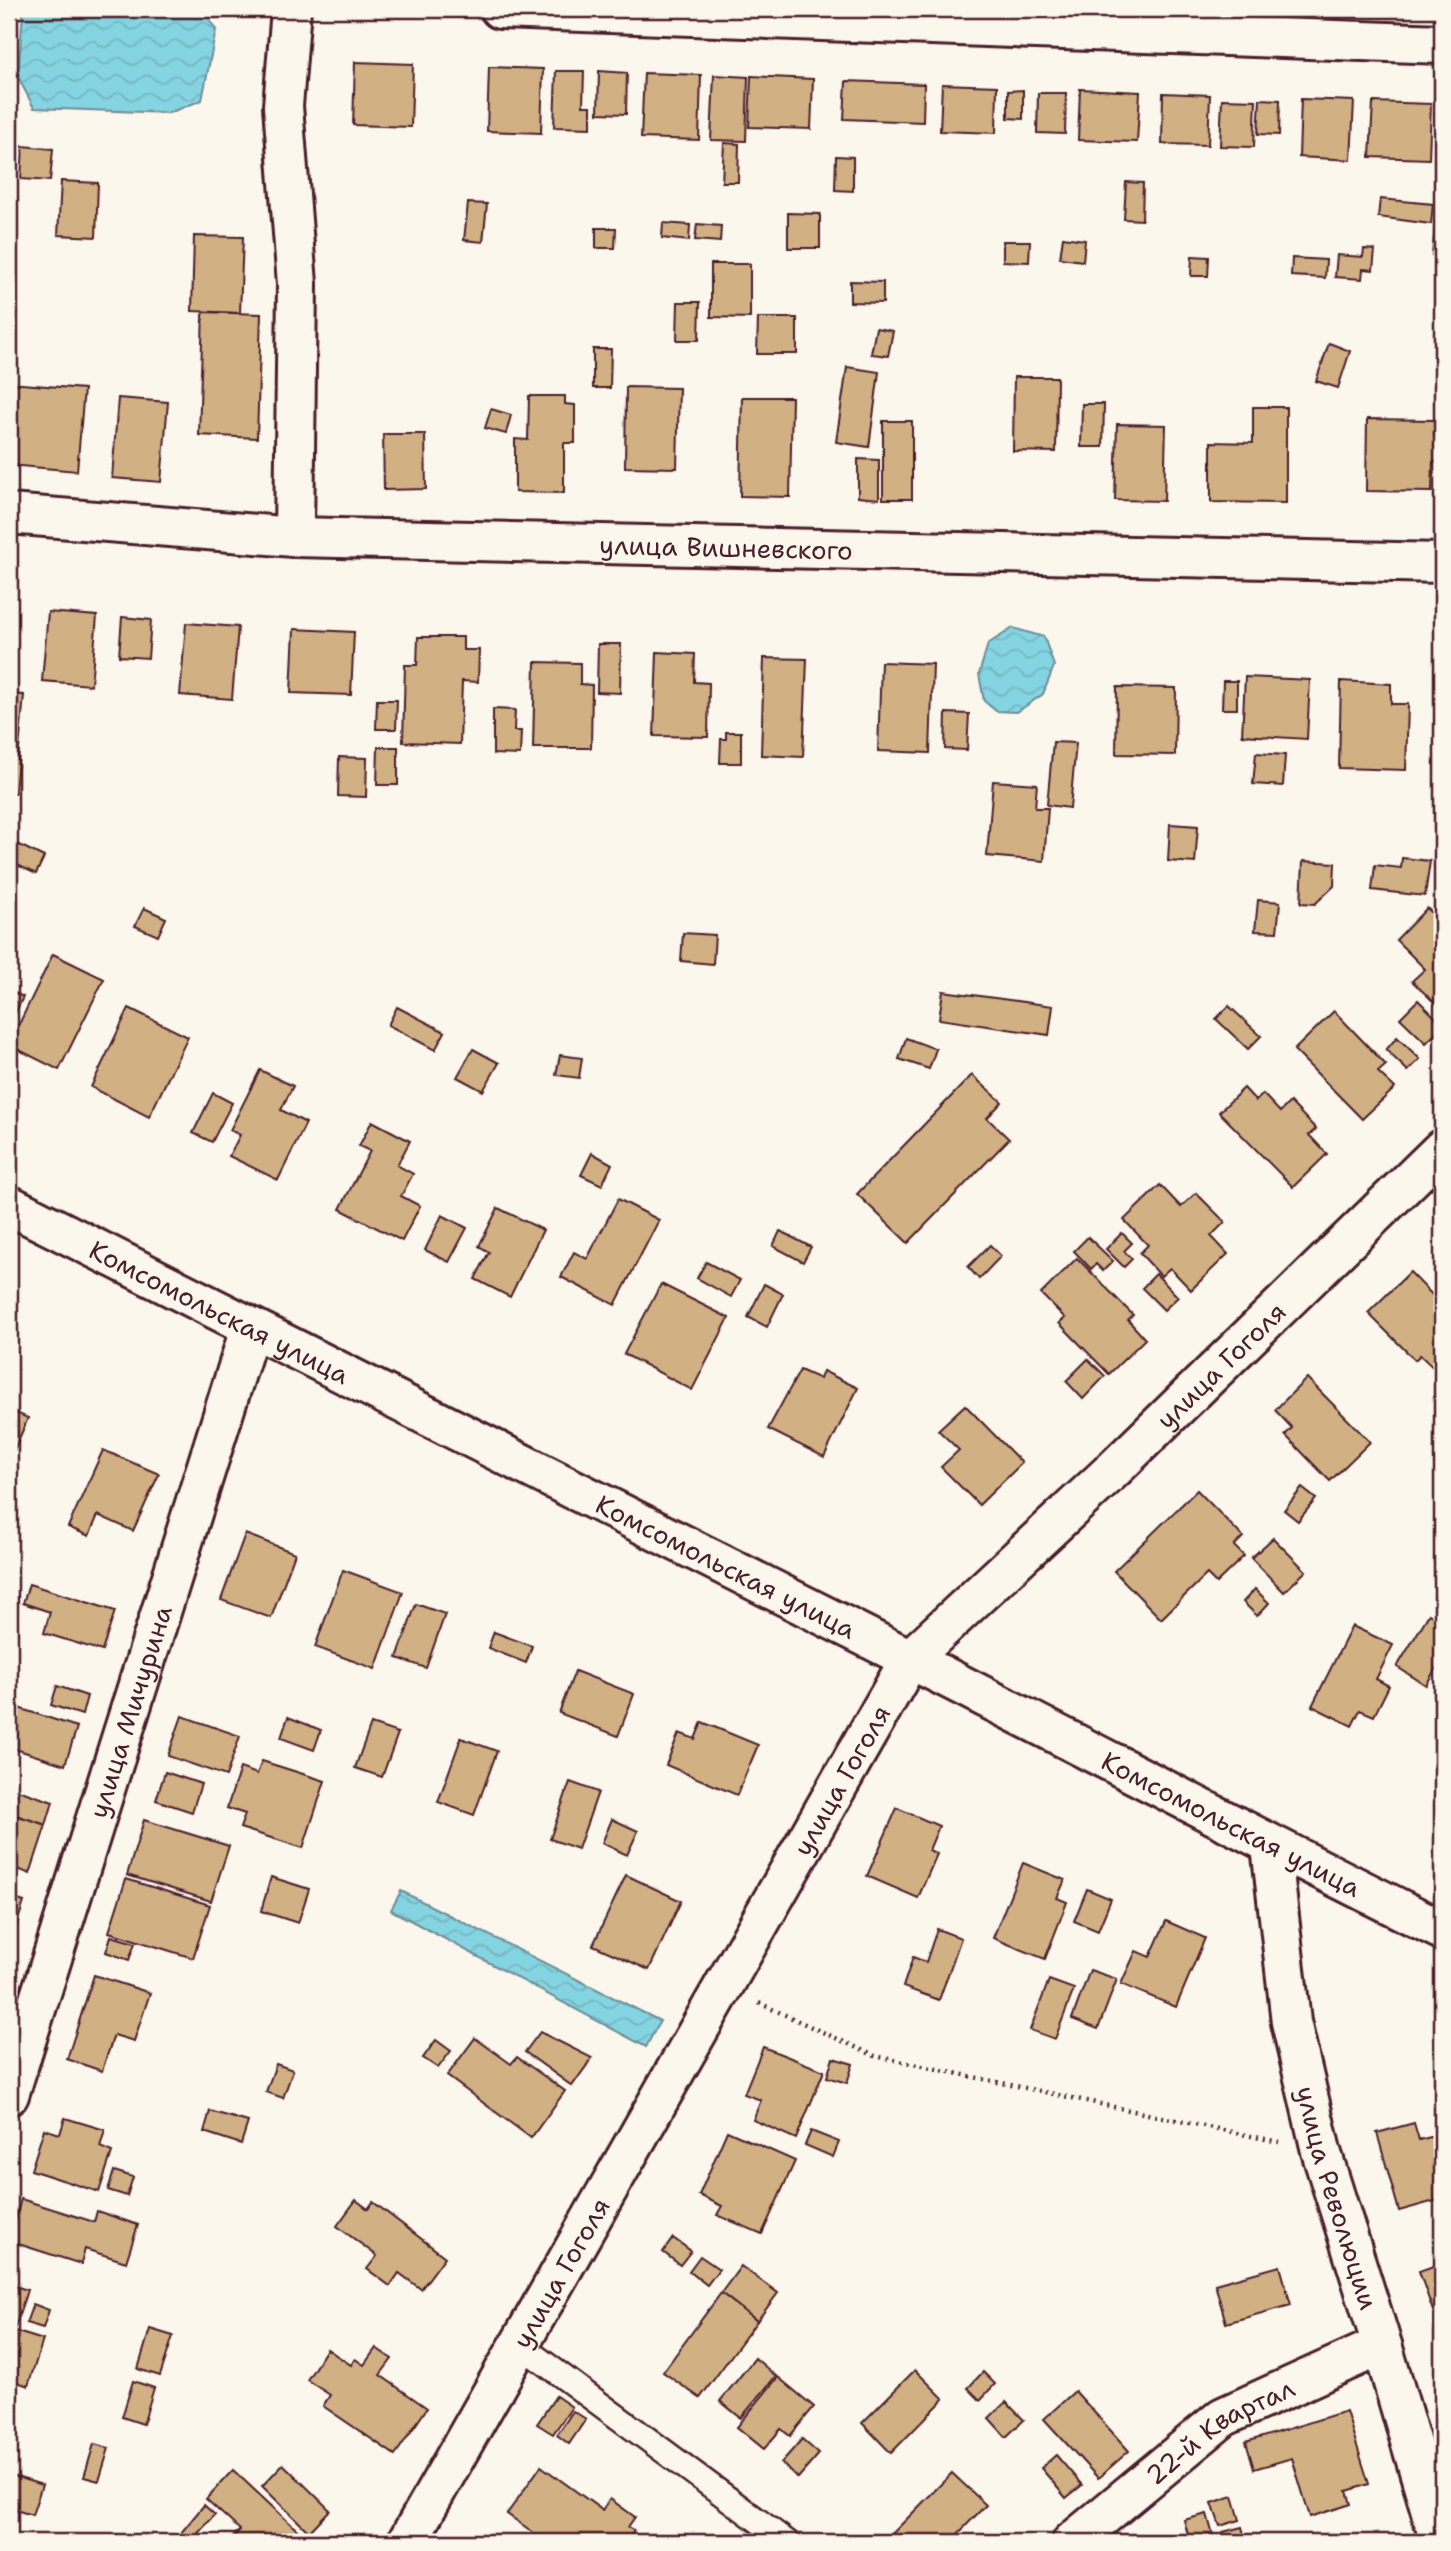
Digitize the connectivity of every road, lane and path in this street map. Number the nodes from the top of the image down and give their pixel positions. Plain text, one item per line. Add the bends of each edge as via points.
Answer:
1 (291, 9) edge
2 (500, 9) edge
3 (1442, 44) edge
4 (9, 514) edge
5 (294, 537) junction
6 (1442, 563) edge
7 (1442, 1149) edge
8 (9, 1205) edge
9 (250, 1329) junction
10 (910, 1659) junction
11 (1271, 1846) junction
12 (1442, 1930) edge
13 (722, 1986) junction
14 (9, 2095) edge
15 (1321, 2151) junction
16 (1382, 2344) junction
17 (520, 2345) junction
18 (407, 2542) edge
19 (788, 2542) edge
20 (1072, 2542) edge
21 (1440, 2542) edge

1 - 5 street via 283,106 297,285
2 - 3 street
4 - 5 street, улица Вишневского
5 - 6 street, улица Вишневского
7 - 10 street, улица Гоголя via 1113,1470
8 - 9 street, Комсомольская улица
9 - 10 street, Комсомольская улица
9 - 14 street, улица Мичурина
10 - 11 street, Комсомольская улица
10 - 13 street, улица Гоголя
11 - 12 street, Комсомольская улица
11 - 15 street, улица Революции via 1291,2022
13 - 15 path via 875,2056
13 - 17 street, улица Гоголя
15 - 16 street, улица Революции
16 - 20 street, 22-й Квартал via 1223,2417
16 - 21 street, улица Революции
17 - 18 street, улица Гоголя
17 - 19 lane

